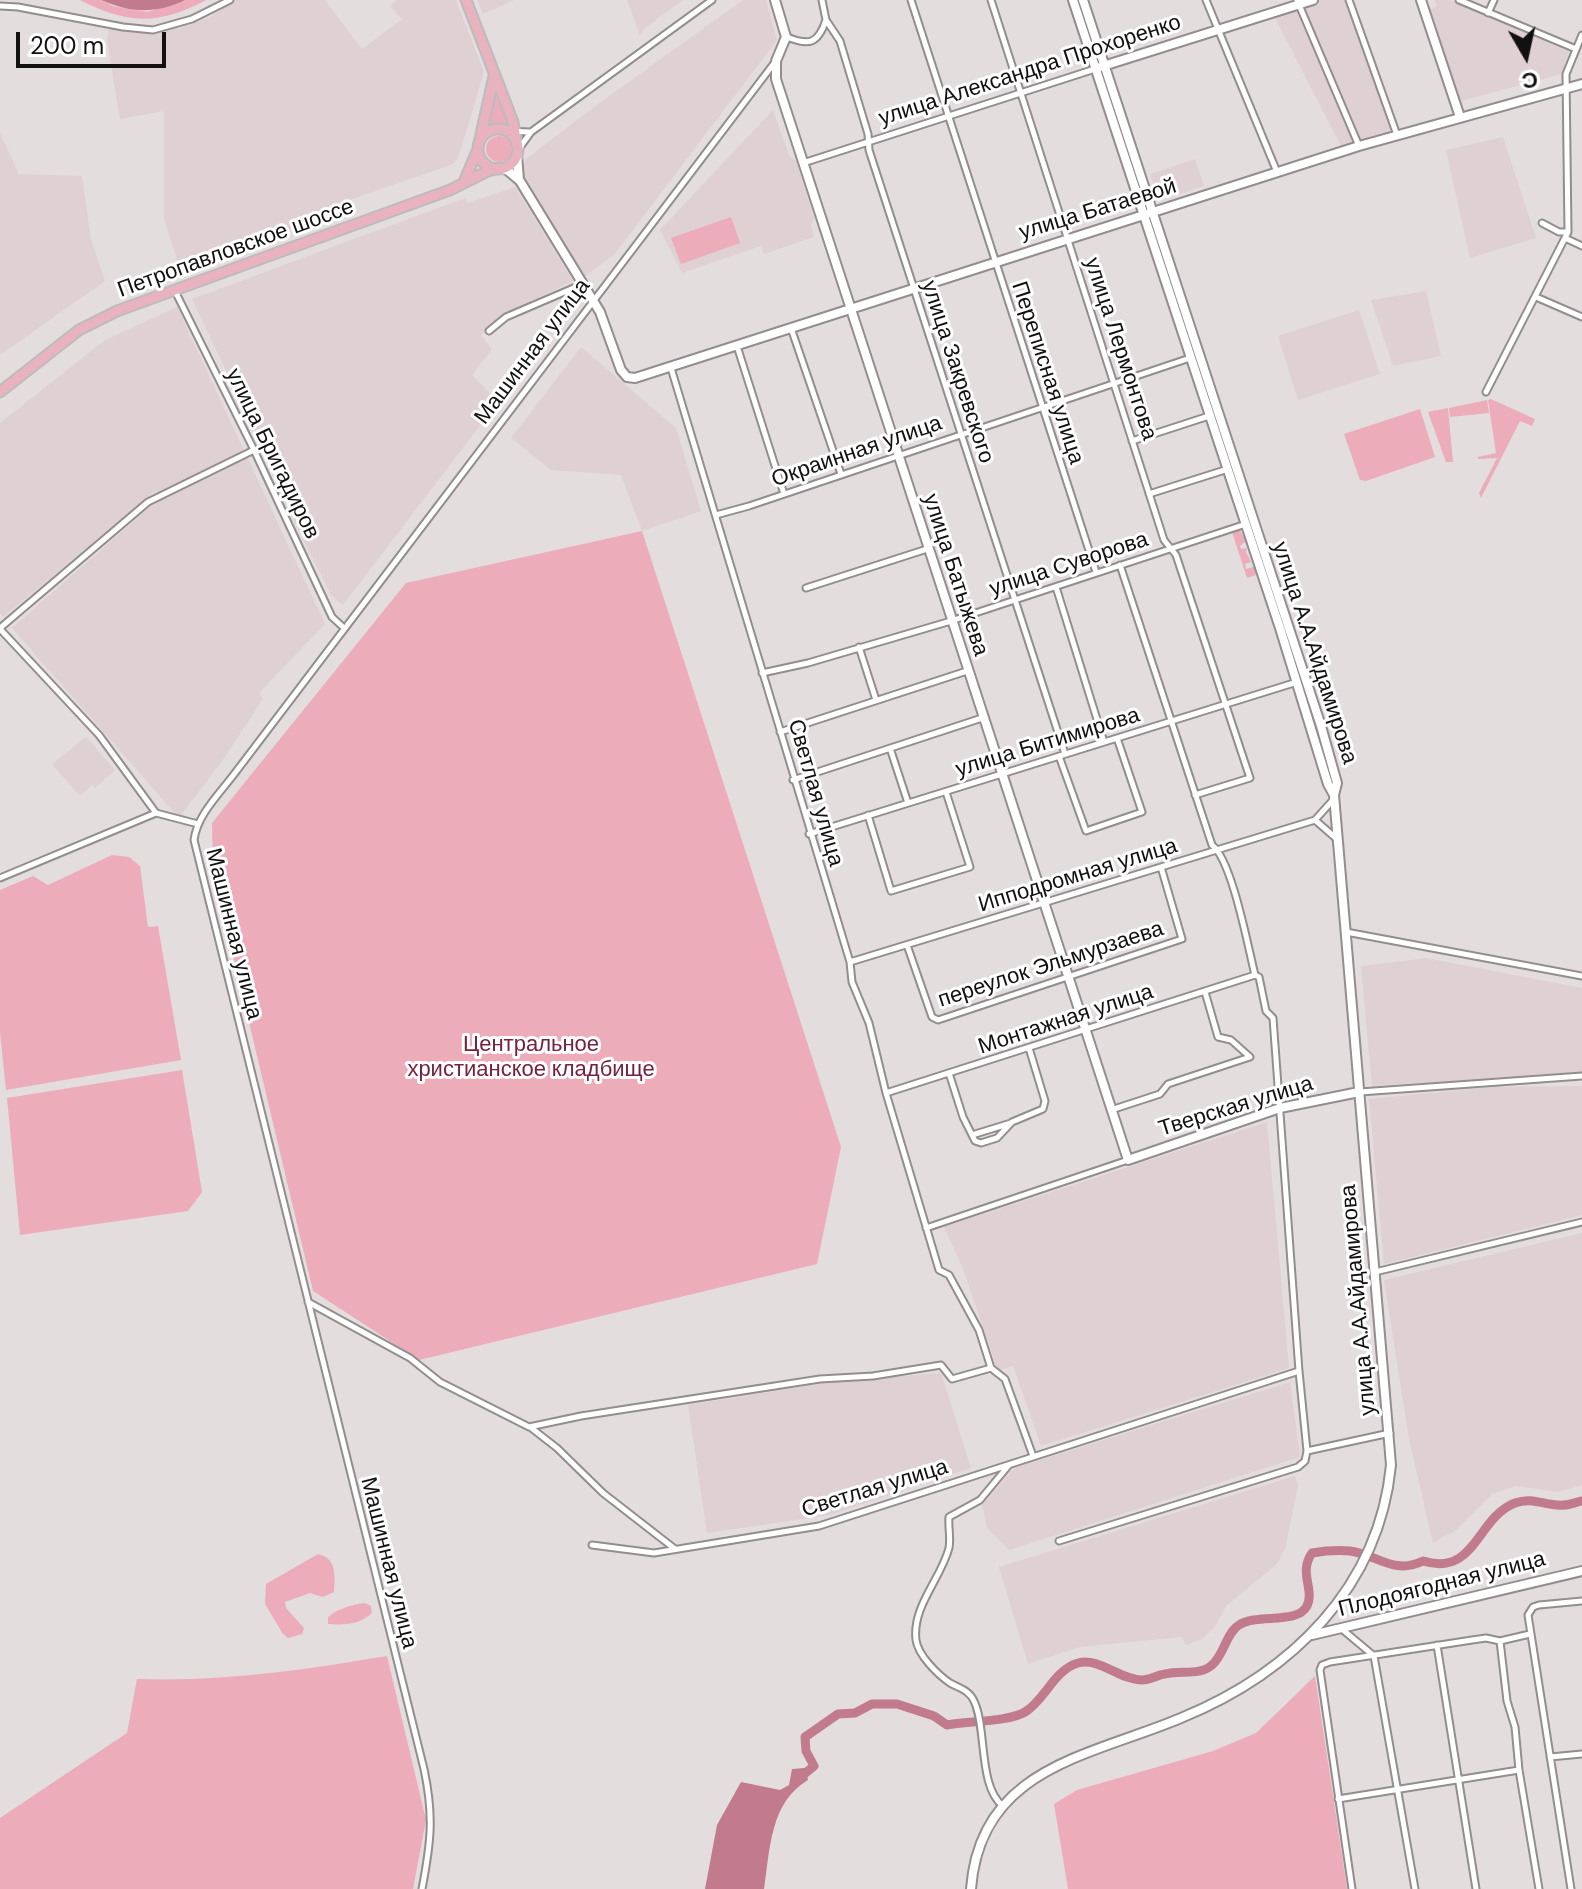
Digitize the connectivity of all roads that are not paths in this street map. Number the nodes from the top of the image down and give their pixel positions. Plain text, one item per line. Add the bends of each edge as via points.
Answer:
1 (230, 0) edge
2 (466, 0) edge
3 (712, 0) edge
4 (775, 0) edge
5 (822, 0) edge
6 (911, 0) edge
7 (991, 0) edge
8 (1073, 0) edge
9 (1083, 0) edge
10 (1206, 0) edge
11 (1313, 0) edge
12 (1349, 0) edge
13 (1421, 0) edge
14 (1459, 0) edge
15 (1494, 0) edge
16 (1298, 2) edge
17 (0, 6) edge
18 (1488, 13) junction
19 (826, 20) junction
20 (1219, 29) junction
21 (1582, 35) edge
22 (836, 36) junction
23 (786, 37) junction
24 (817, 38) junction
25 (1576, 49) junction
26 (776, 61) junction
27 (1100, 67) junction
28 (494, 72) junction
29 (776, 79) junction
30 (757, 82) junction
31 (1582, 84) edge
32 (1567, 88) junction
33 (1021, 93) junction
34 (947, 116) junction
35 (1460, 117) junction
36 (511, 131) junction
37 (531, 132) junction
38 (1397, 135) junction
39 (869, 142) junction
40 (479, 144) junction
41 (1359, 146) junction
42 (517, 150) junction
43 (803, 163) junction
44 (499, 168) junction
45 (1277, 173) junction
46 (520, 181) junction
47 (464, 182) junction
48 (1147, 213) junction
49 (1542, 223) dead end
50 (1567, 235) junction
51 (1068, 238) junction
52 (1582, 246) edge
53 (994, 261) junction
54 (583, 284) junction
55 (913, 288) junction
56 (174, 290) junction
57 (1536, 297) junction
58 (592, 300) junction
59 (850, 308) junction
60 (1582, 317) edge
61 (791, 328) junction
62 (489, 331) dead end
63 (737, 346) junction
64 (1191, 358) junction
65 (671, 368) junction
66 (1114, 385) junction
67 (0, 392) edge
68 (1486, 392) dead end
69 (1041, 409) junction
70 (1210, 416) junction
71 (961, 434) junction
72 (1132, 441) junction
73 (254, 450) junction
74 (898, 454) junction
75 (1228, 469) junction
76 (841, 474) junction
77 (784, 494) junction
78 (1149, 494) junction
79 (716, 515) junction
80 (1246, 524) junction
81 (1171, 548) junction
82 (927, 549) junction
83 (1120, 565) junction
84 (1096, 572) junction
85 (1056, 587) junction
86 (806, 588) dead end
87 (1016, 599) junction
88 (951, 621) junction
89 (0, 628) edge
90 (344, 628) junction
91 (859, 647) junction
92 (967, 671) junction
93 (762, 673) junction
94 (1297, 682) junction
95 (876, 700) junction
96 (1226, 704) junction
97 (982, 718) junction
98 (1172, 721) junction
99 (780, 732) junction
100 (1117, 738) junction
101 (1104, 742) junction
102 (890, 748) junction
103 (1062, 755) junction
104 (1001, 774) junction
105 (793, 780) junction
106 (1332, 783) junction
107 (946, 792) junction
108 (1195, 795) junction
109 (1334, 797) junction
110 (908, 803) junction
111 (156, 813) junction
112 (868, 815) junction
113 (1315, 820) junction
114 (198, 824) junction
115 (809, 834) junction
116 (1338, 840) junction
117 (1217, 849) junction
118 (1161, 867) junction
119 (0, 878) edge
120 (1044, 904) junction
121 (1346, 932) junction
122 (907, 945) junction
123 (850, 962) junction
124 (1255, 975) junction
125 (1582, 976) edge
126 (1067, 979) junction
127 (1205, 992) junction
128 (1084, 1031) junction
129 (1029, 1048) junction
130 (949, 1073) junction
131 (1582, 1076) edge
132 (1359, 1092) junction
133 (886, 1093) junction
134 (1280, 1108) junction
135 (1110, 1110) junction
136 (1128, 1160) junction
137 (1582, 1222) edge
138 (926, 1228) junction
139 (1375, 1272) junction
140 (307, 1301) junction
141 (991, 1368) junction
142 (1299, 1371) junction
143 (529, 1427) junction
144 (1390, 1433) junction
145 (1307, 1451) junction
146 (1033, 1456) junction
147 (1009, 1465) junction
148 (1059, 1541) dead end
149 (592, 1545) dead end
150 (676, 1550) junction
151 (1582, 1571) edge
152 (1582, 1601) edge
153 (1343, 1630) junction
154 (1530, 1634) junction
155 (1311, 1635) junction
156 (1500, 1641) junction
157 (1437, 1645) junction
158 (1374, 1656) junction
159 (1582, 1754) edge
160 (1550, 1757) junction
161 (1519, 1770) junction
162 (1458, 1780) junction
163 (1398, 1789) junction
164 (1338, 1799) junction
165 (1003, 1806) junction
166 (422, 1889) edge
167 (971, 1889) edge
168 (1352, 1889) edge
169 (1415, 1889) edge
170 (1476, 1889) edge
171 (1539, 1889) edge
172 (1571, 1889) edge

1 - 17 street via 153,30
2 - 28 main road
3 - 37 street
4 - 23 main road
5 - 19 street, улица Закревского
6 - 34 street, Переписная улица
7 - 33 street, улица Лермонтова
8 - 27 main road, улица А.А.Айдамирова
9 - 27 main road, улица А.А.Айдамирова
10 - 20 street
11 - 16 main road, улица Александра Прохоренко
12 - 38 street
13 - 35 main road
14 - 18 street
15 - 18 street
16 - 20 main road, улица Александра Прохоренко
16 - 41 street
18 - 25 street
19 - 22 street, улица Закревского
19 - 24 street
20 - 27 main road, улица Александра Прохоренко
20 - 45 street
21 - 25 street
22 - 24 street
22 - 39 street, улица Закревского
23 - 24 street via 803,43
23 - 26 main road, улица Батыжева
25 - 32 street via 1566,74
26 - 29 main road, улица Батыжева
26 - 30 street, Машинная улица
27 - 33 street, улица Александра Прохоренко
27 - 48 main road, улица А.А.Айдамирова
28 - 36 main road
28 - 40 main road
29 - 30 street
29 - 43 main road, улица Батыжева
30 - 58 street, Машинная улица
31 - 32 main road, улица Батаевой
32 - 35 main road, улица Батаевой
32 - 50 street
33 - 34 street, улица Александра Прохоренко
33 - 51 street, улица Лермонтова
34 - 39 street, улица Александра Прохоренко
34 - 53 street, Переписная улица
35 - 38 main road, улица Батаевой
36 - 37 street
36 - 40 main road via 494,129
36 - 42 main road
37 - 42 street
38 - 41 main road, улица Батаевой
39 - 43 street, улица Александра Прохоренко
39 - 55 street, улица Закревского
40 - 44 main road via 486,164
40 - 47 main road
41 - 45 main road, улица Батаевой
42 - 44 main road via 512,163
42 - 46 main road
43 - 59 main road, улица Батыжева
44 - 46 main road
44 - 47 main road, Петропавловское шоссе
45 - 48 main road, улица Батаевой
46 - 54 main road
47 - 56 main road, Петропавловское шоссе
48 - 51 main road, улица Батаевой
48 - 64 main road, улица А.А.Айдамирова
48 - 106 main road, улица А.А.Айдамирова via 1321,726
49 - 50 street
50 - 52 street
50 - 57 street
51 - 53 main road, улица Батаевой
51 - 66 street, улица Лермонтова
53 - 55 main road, улица Батаевой
53 - 69 street, Переписная улица
54 - 58 main road
54 - 62 street via 506,317
55 - 59 main road, улица Батаевой
55 - 71 street, улица Закревского
56 - 67 main road, Петропавловское шоссе via 79,330
56 - 73 street, улица Бригадиров
57 - 60 street
57 - 68 street
58 - 65 main road, улица Батаевой via 627,377
58 - 90 street, Машинная улица
59 - 61 main road, улица Батаевой
59 - 74 main road, улица Батыжева
61 - 63 main road, улица Батаевой
61 - 76 street
63 - 65 main road, улица Батаевой
63 - 77 street
64 - 66 street, Окраинная улица
64 - 70 main road, улица А.А.Айдамирова
65 - 79 street, Светлая улица
66 - 69 street, Окраинная улица
66 - 72 street, улица Лермонтова
69 - 71 street, Окраинная улица
69 - 84 street, Переписная улица
70 - 72 street
70 - 75 main road, улица А.А.Айдамирова
71 - 74 street, Окраинная улица
71 - 87 street, улица Закревского
72 - 78 street, улица Лермонтова
73 - 89 street via 148,502
73 - 90 street, улица Бригадиров via 332,617
74 - 76 street, Окраинная улица
74 - 82 main road, улица Батыжева
75 - 78 street
75 - 80 main road, улица А.А.Айдамирова
76 - 77 street, Окраинная улица
77 - 79 street, Окраинная улица
78 - 81 street, улица Лермонтова
79 - 93 street, Светлая улица
80 - 81 street, улица Суворова
80 - 94 main road, улица А.А.Айдамирова
81 - 83 street, улица Суворова
81 - 96 street, улица Лермонтова
82 - 86 street
82 - 88 main road, улица Батыжева
83 - 84 street, улица Суворова
83 - 98 street
84 - 85 street, улица Суворова
85 - 87 street, улица Суворова
85 - 101 street
87 - 88 street, улица Суворова
87 - 103 street, улица Закревского
88 - 91 street, улица Суворова
88 - 92 main road, улица Батыжева
89 - 111 street via 99,735
90 - 114 street, Машинная улица
91 - 93 street, улица Суворова
91 - 95 street
92 - 95 street
92 - 97 main road, улица Батыжева
93 - 99 street, Светлая улица
94 - 96 street, улица Битимирова
94 - 106 main road, улица А.А.Айдамирова
95 - 99 street
96 - 98 street, улица Битимирова
96 - 108 street, улица Лермонтова via 1250,778
97 - 102 street
97 - 104 main road, улица Батыжева
98 - 100 street, улица Битимирова
98 - 108 street
99 - 105 street, Светлая улица
100 - 101 street, улица Битимирова
100 - 103 street, улица Закревского via 1142,812 1086,831
101 - 103 street, улица Битимирова
102 - 105 street
102 - 110 street
103 - 104 street, улица Битимирова
104 - 107 street, улица Битимирова
104 - 120 main road, улица Батыжева
105 - 115 street, Светлая улица
106 - 109 main road
107 - 110 street, улица Битимирова
107 - 112 street via 970,867 891,891
108 - 117 street
109 - 113 street
109 - 116 main road, улица А.А.Айдамирова
110 - 112 street, улица Битимирова
111 - 114 street
111 - 119 street
112 - 115 street, улица Битимирова
113 - 116 street
113 - 117 street, Ипподромная улица
114 - 140 street, Машинная улица via 195,845
115 - 123 street, Светлая улица
116 - 121 main road, улица А.А.Айдамирова
117 - 118 street, Ипподромная улица
117 - 124 street
118 - 120 street, Ипподромная улица
118 - 126 street, переулок Эльмурзаева via 1182,939
120 - 122 street, Ипподромная улица
120 - 126 main road, улица Батыжева
121 - 125 street
121 - 132 main road, улица А.А.Айдамирова
122 - 123 street, Ипподромная улица
122 - 126 street, переулок Эльмурзаева via 934,1020
123 - 133 street, Светлая улица
124 - 127 street, Монтажная улица
124 - 134 street via 1273,1018
126 - 128 main road, улица Батыжева
127 - 128 street, Монтажная улица
127 - 135 street via 1218,1037 1231,1040 1250,1057
128 - 129 street, Монтажная улица
128 - 135 main road, улица Батыжева
129 - 130 street, Монтажная улица
129 - 130 street via 1043,1109 981,1143 963,1117
130 - 133 street, Монтажная улица
131 - 132 street, Тверская улица
132 - 134 main road, Тверская улица
132 - 139 main road, улица А.А.Айдамирова
133 - 138 street, Светлая улица
134 - 136 main road, Тверская улица
134 - 142 street
135 - 136 main road, улица Батыжева
136 - 138 street, Тверская улица
137 - 139 street
138 - 141 street, Светлая улица via 939,1270 949,1275 960,1294
139 - 144 main road, улица А.А.Айдамирова
140 - 143 street via 410,1358 440,1382
140 - 166 street, Машинная улица via 431,1801
141 - 143 street via 952,1379 941,1365 820,1379
141 - 146 street, Светлая улица via 1005,1379
142 - 145 street
142 - 146 street, Светлая улица
143 - 150 street
144 - 145 street
144 - 155 main road, улица А.А.Айдамирова via 1389,1481 1375,1532 1357,1573
145 - 148 street via 1298,1467
146 - 147 street, Светлая улица
147 - 150 street, Светлая улица via 819,1526
147 - 165 street via 980,1500 949,1517 949,1549 920,1611 916,1642 927,1662 969,1694 977,1709 994,1798
149 - 150 street, Светлая улица via 654,1553
151 - 153 main road, Плодоягодная улица
152 - 154 street via 1533,1607 1528,1615
153 - 155 main road, Плодоягодная улица
153 - 158 street
154 - 156 street
154 - 160 street
155 - 165 main road, улица А.А.Айдамирова via 1227,1697 1064,1761 1029,1781
156 - 157 street
156 - 161 street
157 - 158 street
157 - 162 street
158 - 163 street
158 - 164 street via 1330,1662 1320,1670
159 - 160 street
160 - 172 street
161 - 162 street
161 - 171 street
162 - 163 street
162 - 170 street
163 - 164 street
163 - 169 street
164 - 168 street
165 - 167 main road, улица А.А.Айдамирова via 978,1851

